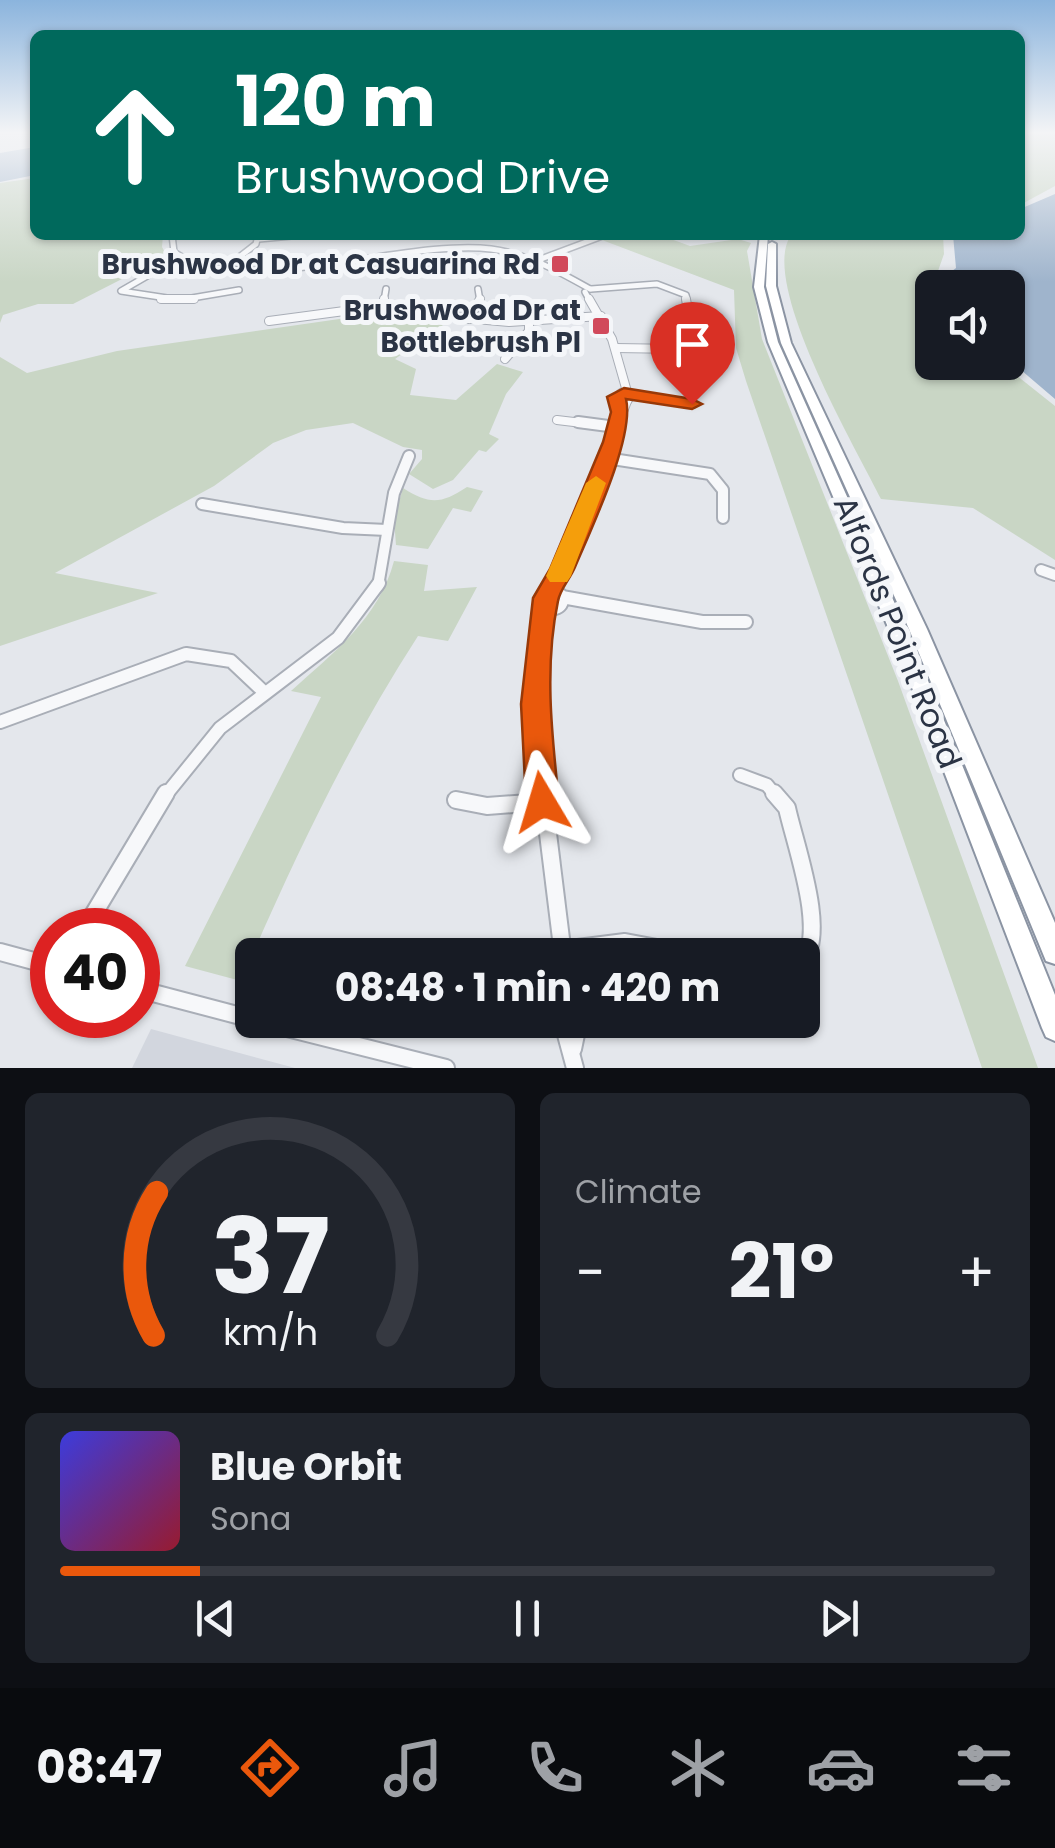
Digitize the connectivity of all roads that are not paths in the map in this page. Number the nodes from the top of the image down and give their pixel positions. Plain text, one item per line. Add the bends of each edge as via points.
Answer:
1 (173, 240) edge
2 (256, 240) edge
3 (591, 240) edge
4 (764, 240) edge
5 (774, 240) edge
6 (180, 257) junction
7 (542, 259) junction
8 (228, 266) junction
9 (386, 288) dead end
10 (478, 288) dead end
11 (239, 290) dead end
12 (589, 291) junction
13 (687, 305) dead end
14 (382, 306) junction
15 (601, 316) junction
16 (469, 320) junction
17 (269, 321) dead end
18 (529, 321) junction
19 (616, 348) junction
20 (680, 349) dead end
21 (504, 358) dead end
22 (625, 397) junction
23 (692, 404) dead end
24 (557, 420) dead end
25 (616, 428) junction
26 (410, 456) dead end
27 (606, 458) junction
28 (202, 504) dead end
29 (722, 518) dead end
30 (388, 530) junction
31 (1042, 570) dead end
32 (562, 571) junction
33 (1055, 575) edge
34 (546, 598) junction
35 (560, 601) junction
36 (746, 622) dead end
37 (543, 630) junction
38 (264, 692) junction
39 (0, 722) edge
40 (740, 775) dead end
41 (456, 800) dead end
42 (542, 802) junction
43 (98, 908) edge
44 (560, 938) edge
45 (813, 938) edge
46 (0, 952) edge
47 (1055, 952) edge
48 (30, 960) edge
49 (160, 994) edge
50 (235, 1015) edge
51 (1055, 1028) edge
52 (326, 1038) edge
53 (446, 1068) edge

1 - 6 street
2 - 8 street
3 - 7 street
4 - 51 highway, Alfords Point Road via 760,287 773,342 912,664
5 - 47 highway, Alfords Point Road via 770,279 784,336 936,668
6 - 8 street
6 - 11 street via 121,292 162,298
7 - 8 street via 448,243 288,269
7 - 12 street
9 - 14 street
10 - 16 street via 480,301
12 - 13 street via 660,284 684,293
12 - 15 street
14 - 16 street
14 - 17 street
15 - 18 street
15 - 19 street
16 - 18 street
18 - 21 street via 529,332
19 - 20 street
19 - 22 street
22 - 23 street
22 - 25 street
24 - 25 street
25 - 27 street
26 - 30 street via 390,502
27 - 29 street via 710,474 723,490
27 - 32 street
28 - 30 street
30 - 38 street via 385,567 370,601 336,642
31 - 33 street
32 - 34 street
32 - 35 street
34 - 35 street
34 - 37 street
35 - 36 street
35 - 37 street
37 - 42 street via 535,704
38 - 39 street via 236,660 186,654
38 - 43 street via 191,759
40 - 45 street via 767,786 787,808
41 - 42 street via 487,806
42 - 44 street
46 - 48 street
49 - 50 street
52 - 53 street

